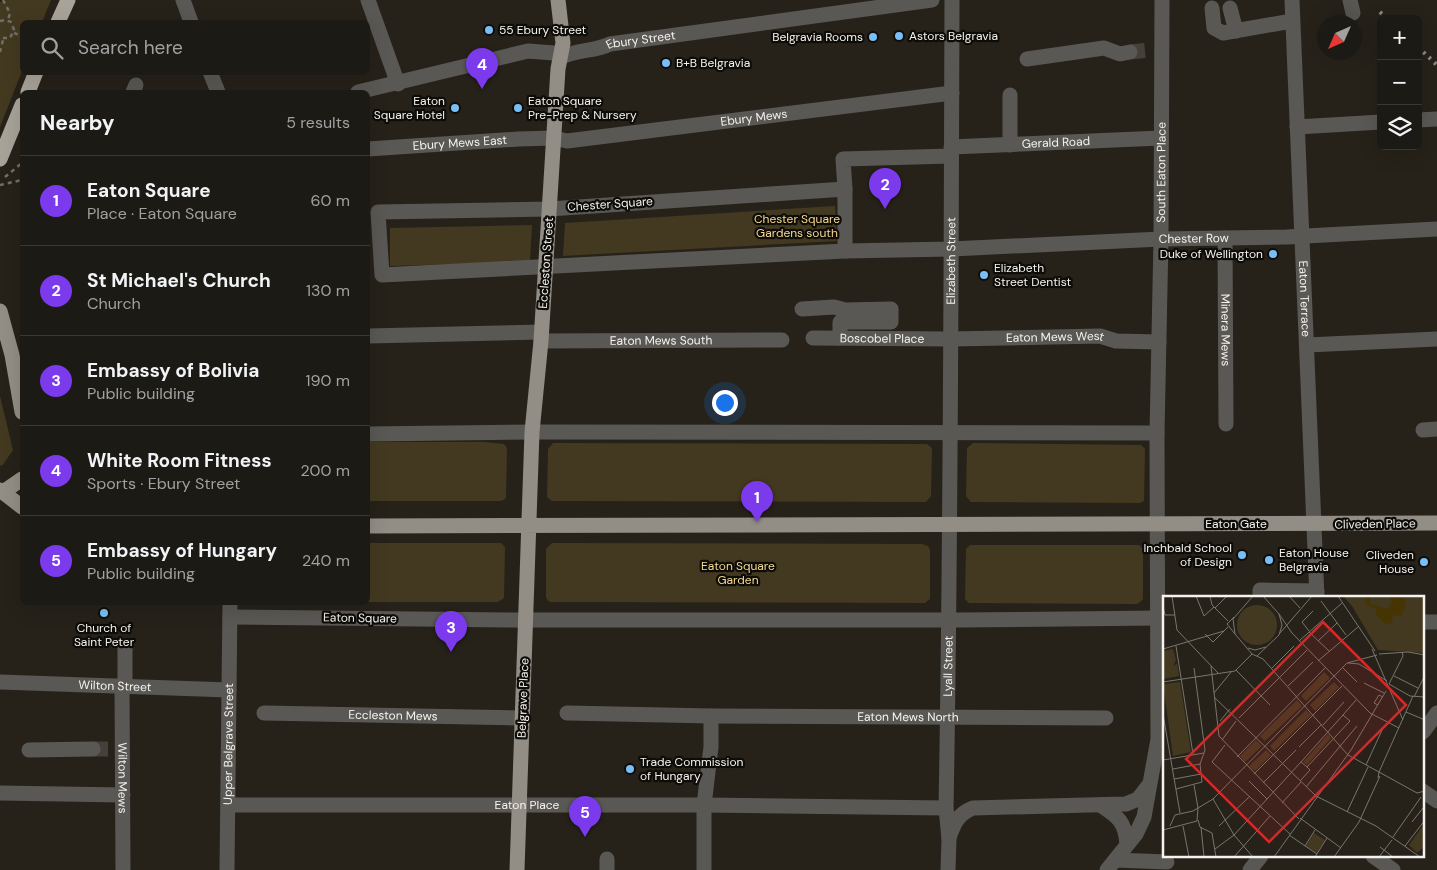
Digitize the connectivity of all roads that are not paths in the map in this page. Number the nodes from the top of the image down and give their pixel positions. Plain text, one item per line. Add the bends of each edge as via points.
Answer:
1 (68, 0) edge
2 (183, 0) edge
3 (368, 0) edge
4 (558, 0) edge
5 (932, 0) edge
6 (952, 0) edge
7 (1162, 0) edge
8 (1292, 0) edge
9 (1212, 8) dead end
10 (1230, 8) dead end
11 (59, 20) edge
12 (190, 20) edge
13 (1292, 21) junction
14 (1236, 31) junction
15 (1130, 52) tunnel mouth
16 (560, 58) junction
17 (1027, 59) dead end
18 (35, 75) edge
19 (211, 75) edge
20 (398, 84) junction
21 (29, 90) edge
22 (217, 90) edge
23 (368, 90) edge
24 (952, 93) junction
25 (1010, 95) dead end
26 (20, 110) edge
27 (1437, 119) edge
28 (1422, 120) edge
29 (1377, 122) edge
30 (1297, 127) junction
31 (554, 138) junction
32 (1161, 138) junction
33 (1010, 144) junction
34 (370, 149) edge
35 (951, 152) junction
36 (0, 159) edge
37 (845, 189) junction
38 (550, 209) junction
39 (1437, 229) edge
40 (1302, 235) junction
41 (1225, 238) junction
42 (1161, 239) junction
43 (951, 249) junction
44 (846, 251) junction
45 (546, 267) junction
46 (375, 276) edge
47 (802, 309) dead end
48 (0, 311) edge
49 (370, 336) edge
50 (541, 336) junction
51 (813, 338) dead end
52 (840, 338) junction
53 (950, 339) junction
54 (1437, 339) edge
55 (782, 340) dead end
56 (1159, 342) junction
57 (1307, 344) junction
58 (20, 401) edge
59 (1226, 424) dead end
60 (532, 432) junction
61 (952, 432) junction
62 (1157, 433) junction
63 (370, 434) edge
64 (20, 479) edge
65 (2, 491) edge
66 (20, 505) edge
67 (1158, 523) junction
68 (1437, 523) edge
69 (950, 524) junction
70 (1314, 524) junction
71 (370, 526) edge
72 (530, 526) junction
73 (1317, 594) edge
74 (1260, 596) edge
75 (230, 610) edge
76 (1159, 618) junction
77 (526, 620) junction
78 (948, 620) junction
79 (1424, 622) edge
80 (1437, 622) edge
81 (125, 646) dead end
82 (0, 682) edge
83 (123, 687) junction
84 (229, 690) junction
85 (264, 713) dead end
86 (567, 714) dead end
87 (1437, 714) edge
88 (711, 716) junction
89 (522, 718) junction
90 (947, 718) junction
91 (1106, 718) dead end
92 (1424, 731) edge
93 (1161, 739) edge
94 (93, 749) tunnel mouth
95 (29, 750) dead end
96 (1150, 784) junction
97 (946, 786) junction
98 (1424, 792) edge
99 (0, 793) edge
100 (123, 795) junction
101 (1437, 801) edge
102 (228, 805) junction
103 (519, 805) junction
104 (704, 805) junction
105 (1100, 805) junction
106 (946, 808) junction
107 (973, 808) junction
108 (949, 839) junction
109 (1128, 844) junction
110 (1259, 858) edge
111 (1372, 861) edge
112 (1167, 862) dead end
113 (1111, 865) edge
114 (124, 870) edge
115 (227, 870) edge
116 (517, 870) edge
117 (704, 870) edge
118 (948, 870) edge
119 (1250, 870) edge
120 (1393, 870) edge

1 - 11 highway
2 - 12 street
3 - 20 street
4 - 16 main road, Eccleston Street via 563,43
5 - 16 street, Ebury Street via 610,44
6 - 24 street, Elizabeth Street
7 - 32 street, South Eaton Place via 1156,50
8 - 13 street, Eaton Terrace
9 - 14 street via 1214,28 1222,33
10 - 14 street
13 - 14 street
13 - 30 street, Eaton Terrace
15 - 17 street via 1120,54 1104,48
16 - 20 street via 554,53 528,51
16 - 31 main road, Eccleston Street
18 - 21 highway
19 - 22 street
20 - 23 street
24 - 31 street, Ebury Mews via 567,140
24 - 35 street, Elizabeth Street
25 - 33 street
26 - 36 highway
27 - 28 street
29 - 30 street
30 - 40 street, Eaton Terrace
31 - 34 street, Ebury Mews East
31 - 38 main road, Eccleston Street
32 - 33 street, Gerald Road
32 - 42 street, South Eaton Place
33 - 35 street, Gerald Road
35 - 37 street via 843,159
35 - 43 street, Elizabeth Street
37 - 38 street, Chester Square
37 - 44 street
38 - 45 main road, Eccleston Street
38 - 46 street, Chester Square via 378,212
39 - 40 street, Chester Row
40 - 41 street, Chester Row
40 - 57 street, Eaton Terrace
41 - 42 street, Chester Row
41 - 59 street, Minera Mews
42 - 43 street, Chester Row
42 - 56 street, South Eaton Place
43 - 44 street, Chester Square
43 - 53 street, Elizabeth Street
44 - 45 street, Chester Square
45 - 46 street, Chester Square
45 - 50 main road, Eccleston Street
47 - 52 street via 891,309 891,322 840,322
48 - 58 main road
49 - 50 street, Eaton Mews South
50 - 55 street, Eaton Mews South
50 - 60 main road, Eccleston Street
51 - 52 street, Boscobel Place
52 - 53 street, Boscobel Place
53 - 56 street, Eaton Mews West via 1100,336
53 - 61 street, Elizabeth Street
54 - 57 street
56 - 62 street, South Eaton Place
57 - 70 street, Eaton Terrace
60 - 61 street
60 - 63 street
60 - 72 main road, Eccleston Street
61 - 62 street
61 - 69 street, Elizabeth Street
62 - 67 street
64 - 65 main road
65 - 66 main road
67 - 69 main road
67 - 70 main road, Eaton Gate
67 - 76 street
68 - 70 main road, Cliveden Place
69 - 72 main road
69 - 78 street, Lyall Street
70 - 73 street, Eaton Terrace
71 - 72 main road
72 - 77 main road, Belgrave Place
73 - 74 street via 1260,590
75 - 77 street, Eaton Square
75 - 84 street, Upper Belgrave Street
76 - 78 street, Eaton Square
76 - 93 street
77 - 78 street, Eaton Square
77 - 89 main road, Belgrave Place
78 - 90 street, Lyall Street
79 - 80 street
81 - 83 street, Wilton Mews
82 - 83 street, Wilton Street
83 - 84 street, Wilton Street
83 - 100 street, Wilton Mews
84 - 102 street, Upper Belgrave Street
85 - 89 street, Eccleston Mews
86 - 88 street, Eaton Mews North
87 - 92 street
88 - 90 street, Eaton Mews North
88 - 104 street
89 - 103 main road, Belgrave Place
90 - 91 street, Eaton Mews North
90 - 97 street, Lyall Street
93 - 96 street
94 - 95 street
96 - 105 street via 1138,799 1126,804
96 - 109 street via 1144,817
97 - 106 street, Lyall Street
97 - 107 street via 954,799
98 - 101 street
99 - 100 street
100 - 114 street, Wilton Mews
102 - 103 street, Eaton Place
102 - 115 street, Upper Belgrave Street
103 - 104 street, Eaton Place
103 - 116 main road, Belgrave Place
104 - 106 street, Eaton Place
104 - 117 street
105 - 107 street
105 - 109 street via 1120,820
106 - 108 street, Lyall Street
107 - 108 street, Lyall Street via 957,818
108 - 118 street, Lyall Street
109 - 113 street
110 - 119 street
111 - 120 street
112 - 113 street

